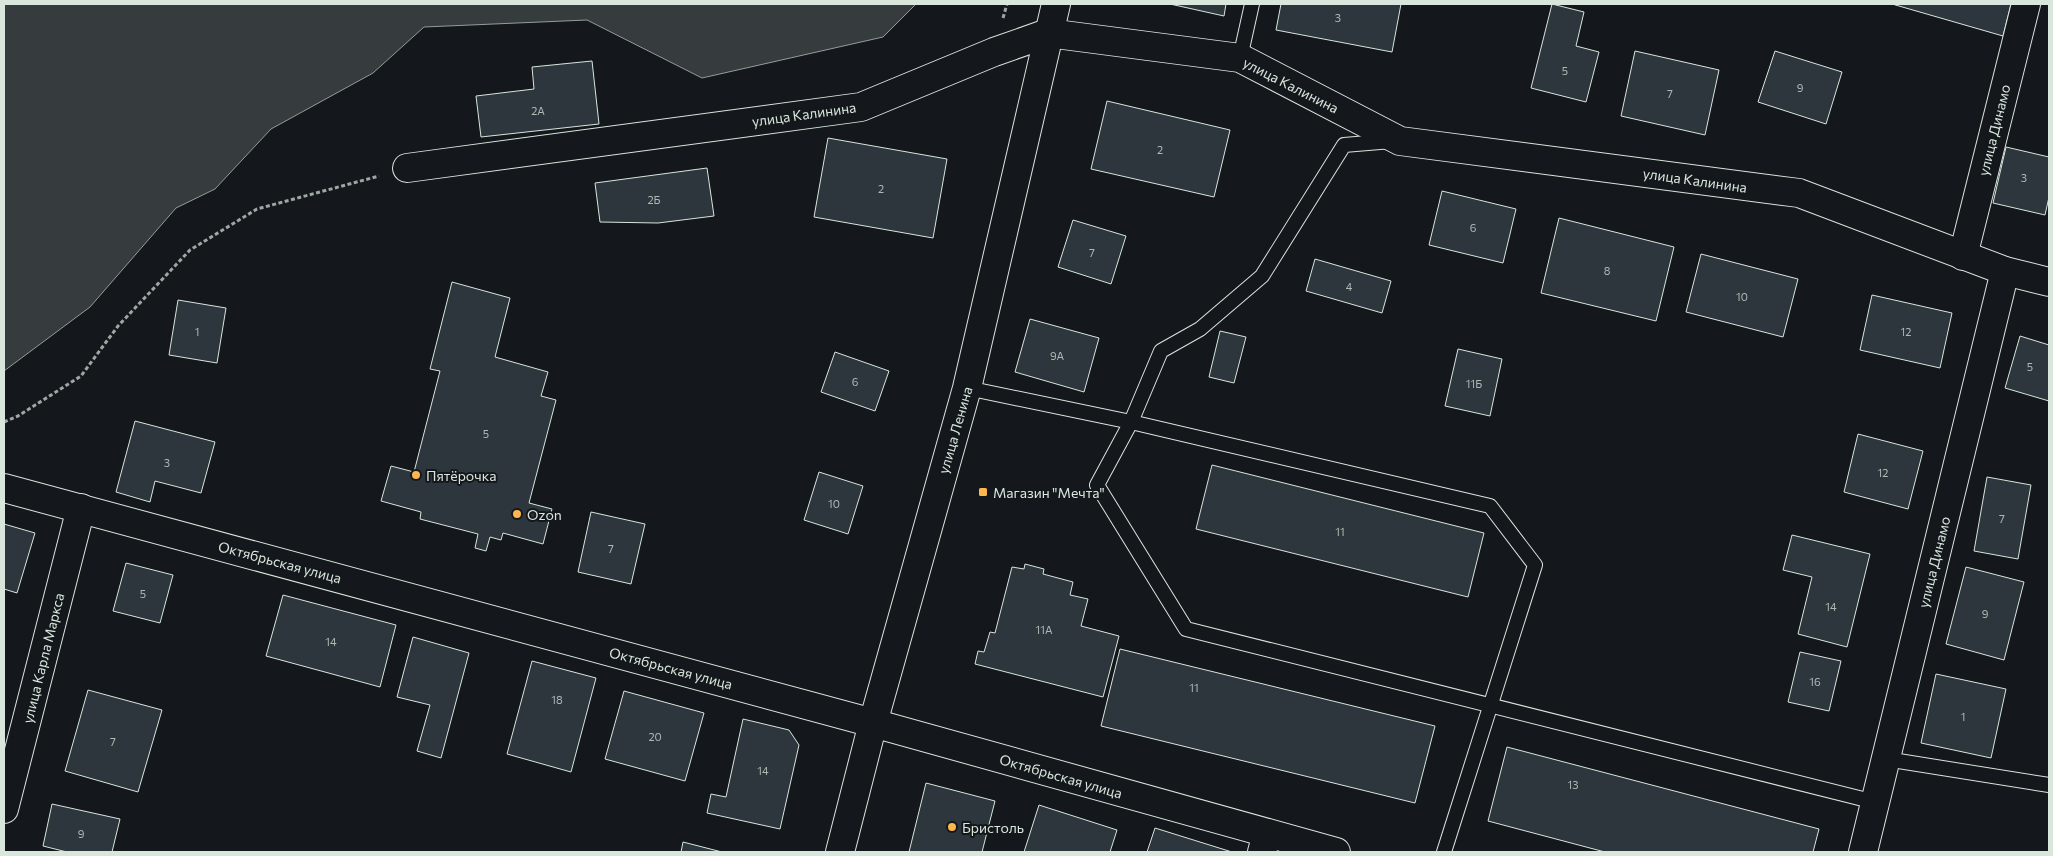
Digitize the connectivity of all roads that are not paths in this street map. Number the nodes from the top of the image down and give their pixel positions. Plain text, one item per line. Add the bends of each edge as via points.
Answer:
1 (1056, 4) edge
2 (1252, 4) edge
3 (2026, 4) edge
4 (1048, 33) junction
5 (1240, 58) junction
6 (1400, 141) junction
7 (407, 168) road end
8 (1963, 256) junction
9 (2005, 271) junction
10 (2049, 282) edge
11 (967, 388) junction
12 (1131, 422) junction
13 (4, 488) edge
14 (81, 508) junction
15 (1490, 706) junction
16 (873, 723) junction
17 (1886, 759) junction
18 (2049, 786) edge
19 (1876, 802) junction
20 (4, 809) edge
21 (1264, 842) edge
22 (840, 852) edge
23 (1336, 852) edge
24 (1444, 852) edge
25 (1863, 852) edge

1 - 4 street, улица Ленина
2 - 5 lane
3 - 8 street, улица Динамо
4 - 5 street, улица Калинина
4 - 7 street, улица Калинина via 861,107
4 - 11 street, улица Ленина
5 - 6 street, улица Калинина
6 - 8 street, улица Калинина via 1799,193
6 - 12 lane via 1344,145 1262,276 1200,329 1162,351
8 - 9 street, улица Калинина
9 - 10 street, улица Калинина
9 - 17 street, улица Динамо
11 - 12 lane
11 - 16 street, улица Ленина
12 - 15 lane via 1096,485 1186,629
12 - 15 lane via 1490,506 1535,565
13 - 14 street, Октябрьская улица
14 - 16 street, Октябрьская улица
14 - 20 street, улица Карла Маркса
15 - 19 lane
15 - 24 lane
16 - 21 street, Октябрьская улица
16 - 22 street, улица Ленина
17 - 18 lane
17 - 19 street, улица Динамо
19 - 25 street, улица Динамо
21 - 23 street, Октябрьская улица

